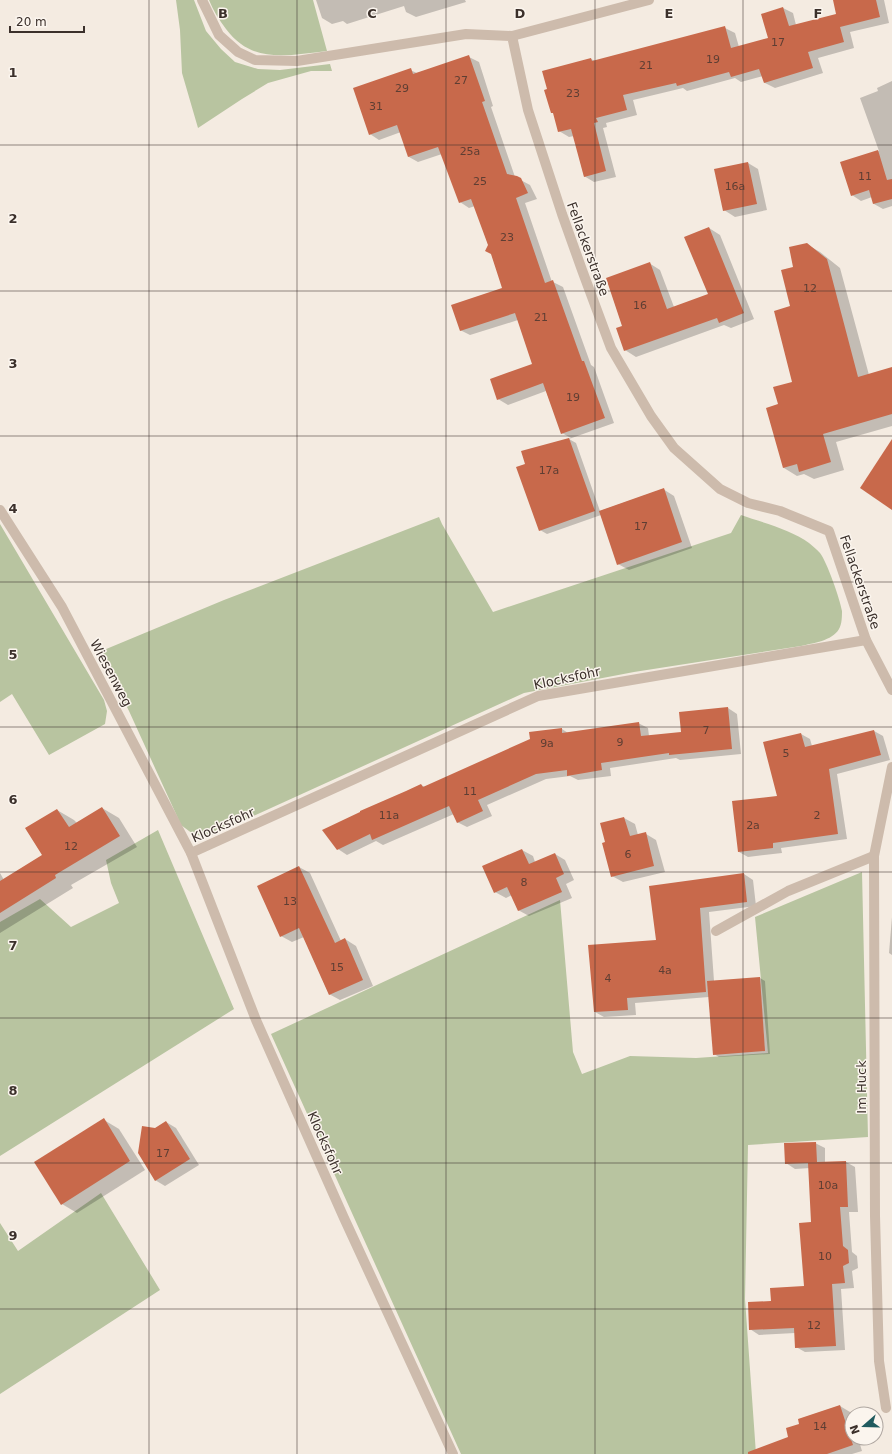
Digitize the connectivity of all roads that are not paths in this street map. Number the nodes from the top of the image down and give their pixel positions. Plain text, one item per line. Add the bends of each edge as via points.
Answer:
1 (202, 0) edge
2 (649, 0) edge
3 (512, 36) junction
4 (0, 510) edge
5 (866, 640) junction
6 (892, 690) edge
7 (892, 768) edge
8 (191, 853) junction
9 (874, 856) junction
10 (716, 931) dead end
11 (886, 1408) dead end
12 (453, 1454) edge

1 - 3 street via 219,34 238,52 255,60 297,61 466,34
2 - 3 street
3 - 5 street, Fellackerstraße via 528,110 562,214 611,348 651,416 674,448 703,475 720,489 748,503 829,531
4 - 8 street, Wiesenweg via 62,607
5 - 6 street, Fellackerstraße
5 - 8 street, Klocksfohr via 538,696
7 - 9 street, Im Huck
8 - 12 street, Klocksfohr via 256,1020
9 - 10 street via 788,891
9 - 11 street, Im Huck via 875,1216 879,1361

